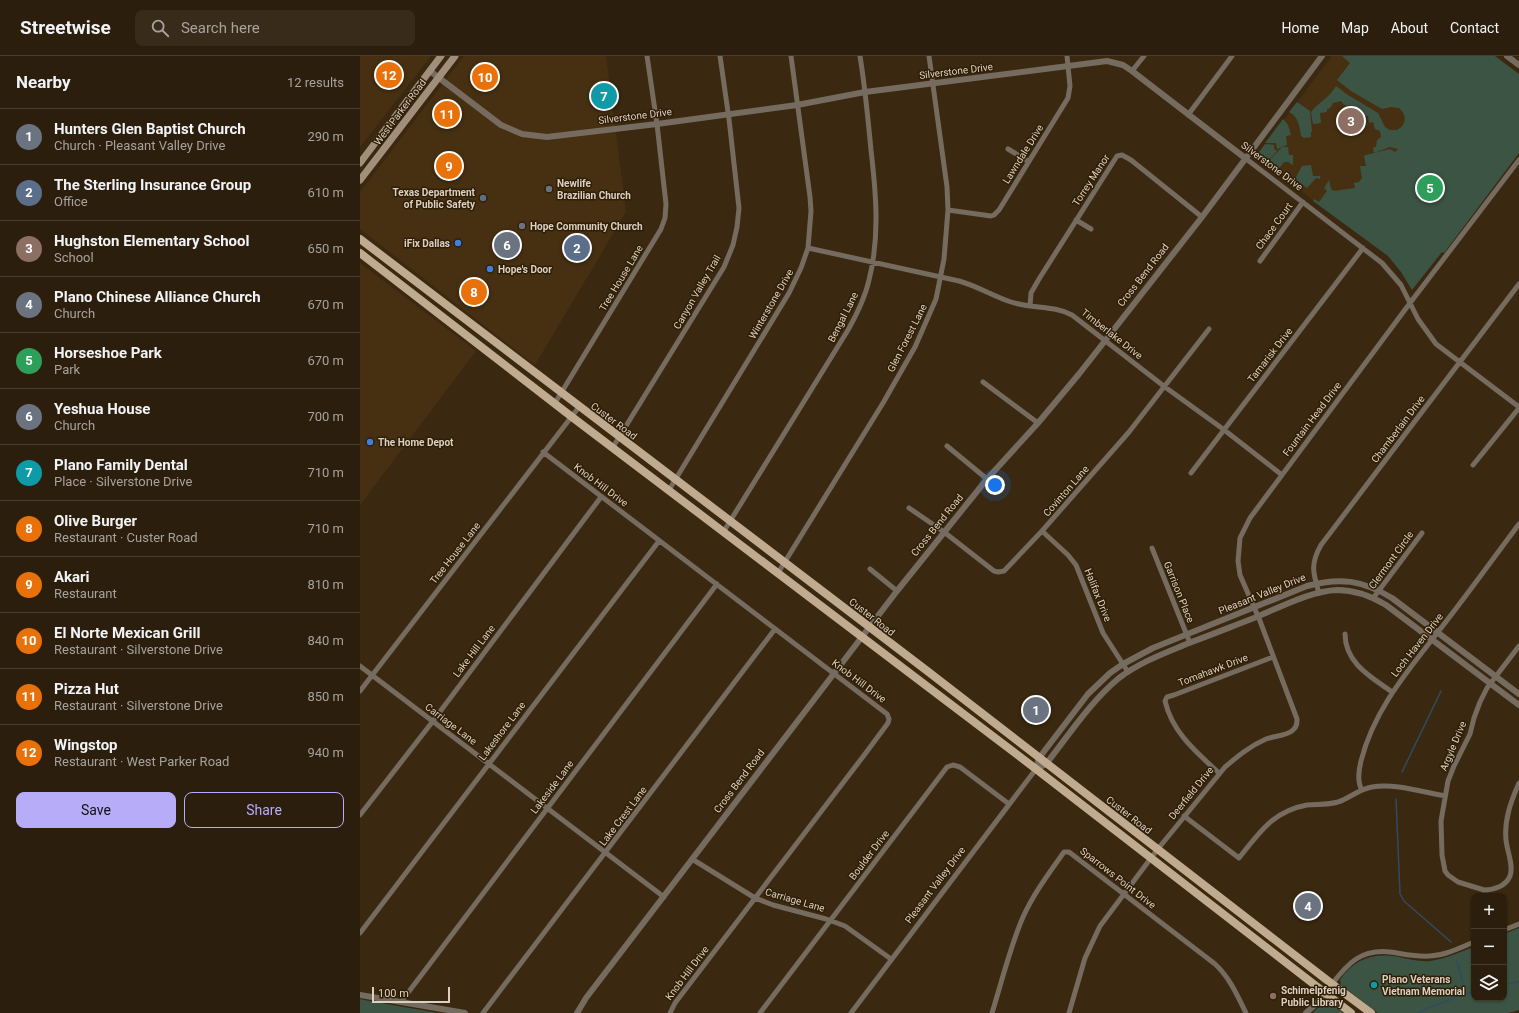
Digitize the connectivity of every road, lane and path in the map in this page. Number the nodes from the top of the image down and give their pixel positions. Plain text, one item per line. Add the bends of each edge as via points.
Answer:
1 (441, 56) edge
2 (455, 56) edge
3 (648, 56) edge
4 (720, 56) edge
5 (791, 56) edge
6 (860, 56) edge
7 (929, 56) edge
8 (1067, 56) edge
9 (1144, 56) edge
10 (1232, 56) edge
11 (1322, 56) edge
12 (1507, 56) edge
13 (1519, 65) edge
14 (1069, 66) junction
15 (430, 71) junction
16 (1132, 71) junction
17 (438, 78) junction
18 (933, 84) junction
19 (865, 92) junction
20 (797, 105) junction
21 (729, 113) junction
22 (1188, 115) junction
23 (657, 124) junction
24 (374, 144) junction
25 (1008, 149) dead end
26 (382, 151) junction
27 (1245, 158) junction
28 (1519, 160) edge
29 (1028, 161) junction
30 (360, 163) edge
31 (360, 180) edge
32 (1303, 202) junction
33 (948, 210) junction
34 (1202, 217) junction
35 (1076, 220) junction
36 (1091, 229) dead end
37 (360, 239) edge
38 (808, 248) junction
39 (1363, 248) junction
40 (360, 253) edge
41 (1260, 261) dead end
42 (873, 262) junction
43 (941, 276) junction
44 (1519, 284) edge
45 (1410, 303) junction
46 (1030, 306) junction
47 (1209, 329) dead end
48 (1104, 340) junction
49 (1460, 362) junction
50 (983, 382) dead end
51 (1165, 387) junction
52 (562, 393) junction
53 (555, 403) junction
54 (579, 407) junction
55 (1519, 407) edge
56 (572, 417) junction
57 (1038, 423) junction
58 (1223, 429) junction
59 (620, 438) junction
60 (947, 446) dead end
61 (613, 447) junction
62 (544, 452) junction
63 (1473, 465) dead end
64 (1191, 473) dead end
65 (1282, 475) junction
66 (987, 479) junction
67 (676, 480) junction
68 (669, 490) junction
69 (601, 497) junction
70 (910, 508) dead end
71 (730, 522) junction
72 (1519, 524) edge
73 (724, 531) junction
74 (1042, 531) junction
75 (944, 532) junction
76 (1422, 532) dead end
77 (659, 540) junction
78 (1152, 548) dead end
79 (784, 563) junction
80 (870, 569) dead end
81 (778, 573) junction
82 (717, 584) junction
83 (1316, 584) junction
84 (1379, 590) junction
85 (897, 591) junction
86 (1319, 592) junction
87 (1374, 597) junction
88 (1254, 608) junction
89 (1258, 616) junction
90 (869, 627) junction
91 (775, 629) junction
92 (1438, 633) junction
93 (1187, 634) junction
94 (1344, 634) dead end
95 (862, 637) junction
96 (1432, 640) junction
97 (1190, 643) junction
98 (1519, 646) edge
99 (1273, 657) junction
100 (1123, 664) junction
101 (360, 666) edge
102 (1128, 672) junction
103 (834, 673) junction
104 (372, 675) junction
105 (1496, 676) junction
106 (1490, 684) junction
107 (360, 691) edge
108 (1392, 692) junction
109 (1519, 694) edge
110 (1084, 700) junction
111 (1519, 705) edge
112 (1091, 706) junction
113 (1297, 719) joint
114 (433, 722) junction
115 (1039, 758) junction
116 (488, 764) junction
117 (1046, 764) junction
118 (1036, 769) junction
119 (1218, 774) junction
120 (1519, 783) edge
121 (1362, 790) junction
122 (1445, 796) junction
123 (1009, 804) junction
124 (547, 808) junction
125 (360, 815) edge
126 (1184, 816) junction
127 (1157, 850) junction
128 (606, 853) junction
129 (692, 859) junction
130 (1150, 859) junction
131 (1124, 894) junction
132 (664, 897) junction
133 (755, 898) junction
134 (831, 920) junction
135 (1519, 924) edge
136 (1506, 929) edge
137 (360, 933) edge
138 (1471, 943) edge
139 (891, 959) junction
140 (1332, 984) junction
141 (1324, 993) junction
142 (360, 995) edge
143 (401, 1002) junction
144 (464, 1013) edge
145 (483, 1013) edge
146 (577, 1013) edge
147 (670, 1013) edge
148 (760, 1013) edge
149 (851, 1013) edge
150 (992, 1013) edge
151 (1069, 1013) edge
152 (1246, 1013) edge
153 (1306, 1013) edge
154 (1351, 1013) edge
155 (1371, 1013) edge

1 - 15 main road, West Parker Road
2 - 17 main road, West Parker Road
3 - 23 street, Tree House Lane
4 - 21 street, Canyon Valley Trail
5 - 20 street, Winterstone Drive
6 - 19 street, Bengal Lane
7 - 18 street, Glen Forest Lane
8 - 14 street, Lawndale Drive
9 - 16 street
10 - 22 street
11 - 27 street, Cross Bend Road
12 - 13 street
14 - 16 street, Silverstone Drive via 1107,61 1123,65
14 - 18 street, Silverstone Drive
14 - 29 street, Lawndale Drive via 1068,98
15 - 17 street, Silverstone Drive
15 - 24 main road, West Parker Road
16 - 22 street, Silverstone Drive
17 - 23 street, Silverstone Drive via 501,125 522,134 547,137
17 - 26 main road, West Parker Road
18 - 19 street, Silverstone Drive
18 - 33 street, Glen Forest Lane
19 - 20 street, Silverstone Drive
19 - 42 street, Bengal Lane via 877,211
20 - 21 street, Silverstone Drive
20 - 38 street, Winterstone Drive via 810,197
21 - 23 street, Silverstone Drive
21 - 59 street, Canyon Valley Trail via 739,208 733,245 724,267
22 - 27 street, Silverstone Drive
23 - 52 street, Tree House Lane via 666,204 664,224
24 - 26 main road
24 - 30 main road, West Parker Road
25 - 29 street
26 - 31 main road, West Parker Road
27 - 32 street, Silverstone Drive
27 - 34 street, Cross Bend Road
28 - 45 street, Fountain Head Drive
29 - 33 street, Lawndale Drive via 994,215
32 - 39 street, Silverstone Drive
32 - 41 street, Chace Court
33 - 43 street, Glen Forest Lane
34 - 35 street, Torrey Manor via 1122,155 1116,156
34 - 48 street, Cross Bend Road
35 - 36 street
35 - 46 street, Torrey Manor via 1031,293
37 - 52 main road, Custer Road
38 - 42 street, Timberlake Drive
38 - 67 street, Winterstone Drive via 790,293
39 - 45 street, Silverstone Drive via 1393,274
39 - 58 street, Tamarisk Drive
40 - 53 main road
42 - 43 street, Timberlake Drive
42 - 71 street, Bengal Lane via 864,297 848,330
43 - 46 street, Timberlake Drive via 969,283 1011,302
43 - 79 street, Glen Forest Lane via 934,305 915,347
44 - 49 street, Chamberlain Drive
45 - 49 street, Silverstone Drive via 1436,344
45 - 65 street, Fountain Head Drive
46 - 48 street, Timberlake Drive via 1064,310
47 - 51 street, Covinton Lane
48 - 51 street, Timberlake Drive
48 - 57 street, Cross Bend Road via 1080,374
49 - 55 street, Silverstone Drive
49 - 83 street, Chamberlain Drive via 1316,552 1312,567
50 - 57 street
51 - 58 street, Timberlake Drive
51 - 74 street, Covinton Lane
52 - 53 street, Tree House Lane
52 - 54 main road, Custer Road
53 - 56 main road
54 - 56 street, Tree House Lane
54 - 59 main road, Custer Road
55 - 63 street
56 - 61 main road
56 - 62 street, Tree House Lane
57 - 66 street, Cross Bend Road
58 - 64 street, Tamarisk Drive
58 - 65 street, Timberlake Drive
59 - 61 street, Canyon Valley Trail
59 - 67 main road, Custer Road
60 - 66 street
61 - 68 main road
62 - 69 street, Knob Hill Drive
62 - 104 street, Tree House Lane
65 - 88 street, Fountain Head Drive via 1250,518 1240,538 1240,575
66 - 75 street, Cross Bend Road
67 - 68 street, Winterstone Drive
67 - 71 main road, Custer Road
68 - 73 main road
69 - 77 street, Knob Hill Drive
69 - 114 street, Lake Hill Lane
70 - 75 street, Covinton Lane
71 - 73 street, Bengal Lane
71 - 79 main road, Custer Road
72 - 92 street, Loch Haven Drive
73 - 81 main road
74 - 75 street, Covinton Lane via 1004,571 998,572
74 - 100 street, Halifax Drive via 1068,554 1076,565 1103,633
75 - 85 street, Cross Bend Road
76 - 84 street, Clermont Circle
77 - 82 street, Knob Hill Drive
77 - 116 street, Lakeshore Lane
78 - 93 street, Garrison Place
79 - 81 street, Glen Forest Lane
79 - 90 main road, Custer Road
80 - 85 street
81 - 95 main road
82 - 91 street, Knob Hill Drive
82 - 124 street, Lakeside Lane
83 - 84 street, Pleasant Valley Drive via 1335,580 1348,581
83 - 86 street, Chamberlain Drive
83 - 88 street, Pleasant Valley Drive
84 - 87 street, Clermont Circle
84 - 92 street, Pleasant Valley Drive
85 - 90 street, Cross Bend Road
86 - 87 street, Pleasant Valley Drive via 1353,591
86 - 89 street, Pleasant Valley Drive
87 - 96 street, Pleasant Valley Drive
88 - 89 street, Fountain Head Drive
88 - 93 street, Pleasant Valley Drive
89 - 97 street, Pleasant Valley Drive
89 - 99 street, Fountain Head Drive
90 - 95 street, Cross Bend Road
90 - 115 main road, Custer Road
91 - 103 street, Knob Hill Drive
91 - 128 street, Lake Crest Lane
92 - 96 street, Loch Haven Drive
92 - 105 street, Pleasant Valley Drive
93 - 97 street, Garrison Place
93 - 100 street, Pleasant Valley Drive
94 - 108 street via 1347,652 1354,662
95 - 103 street, Cross Bend Road
95 - 118 main road
96 - 106 street, Pleasant Valley Drive
96 - 108 street, Loch Haven Drive
97 - 102 street, Pleasant Valley Drive via 1158,655
98 - 105 street, Argyle Drive
99 - 113 street, Fountain Head Drive
99 - 119 street, Tomahawk Drive via 1168,697 1166,701 1178,732
100 - 102 street, Halifax Drive
100 - 110 street, Pleasant Valley Drive
101 - 104 street, Carriage Lane
102 - 112 street, Pleasant Valley Drive
103 - 129 street, Cross Bend Road
103 - 133 street, Knob Hill Drive via 887,714 888,724
104 - 107 street, Tree House Lane
104 - 114 street, Carriage Lane
105 - 106 street, Argyle Drive
105 - 109 street, Pleasant Valley Drive
106 - 111 street, Pleasant Valley Drive
106 - 122 street, Argyle Drive via 1454,766
108 - 121 street, Loch Haven Drive via 1363,752 1359,769
110 - 112 street
110 - 115 street, Pleasant Valley Drive
112 - 117 street, Pleasant Valley Drive
113 - 119 street, Deerfield Drive via 1297,725 1291,732 1268,738 1252,746
114 - 116 street, Carriage Lane
114 - 125 street, Lake Hill Lane
115 - 117 main road, Custer Road
115 - 118 street, Pleasant Valley Drive
116 - 124 street, Carriage Lane
116 - 137 street, Lakeshore Lane
117 - 118 street, Pleasant Valley Drive
117 - 127 main road, Custer Road
118 - 123 street, Pleasant Valley Drive
118 - 130 main road
119 - 126 street, Deerfield Drive
120 - 122 street, Argyle Drive via 1507,819 1510,876 1502,885 1489,890 1458,882 1448,875 1443,863 1440,842
121 - 122 street via 1384,786
121 - 126 street via 1338,801 1295,808 1283,813 1263,828 1239,858
123 - 134 street, Boulder Drive via 960,767 947,767
123 - 139 street, Pleasant Valley Drive
124 - 128 street, Carriage Lane
124 - 143 street, Lakeside Lane
126 - 127 street, Deerfield Drive
127 - 130 street, Deerfield Drive
127 - 140 main road, Custer Road
128 - 132 street, Carriage Lane
128 - 145 street, Lake Crest Lane
129 - 132 street, Cross Bend Road
129 - 133 street, Carriage Lane
130 - 131 street, Deerfield Drive
130 - 141 main road
131 - 150 street, Sparrows Point Drive via 1075,855 1064,852 1023,917
131 - 151 street, Deerfield Drive via 1092,941
131 - 152 street, Sparrows Point Drive via 1226,974
132 - 146 street, Cross Bend Road
133 - 134 street, Carriage Lane
133 - 147 street, Knob Hill Drive
134 - 139 street, Carriage Lane via 851,930
134 - 148 street, Boulder Drive
135 - 136 street
138 - 140 street via 1448,953 1430,956 1389,952 1362,955 1346,967
139 - 149 street, Pleasant Valley Drive
140 - 141 main road
140 - 155 main road, Custer Road
141 - 153 street
141 - 154 main road
142 - 143 street
143 - 144 street

